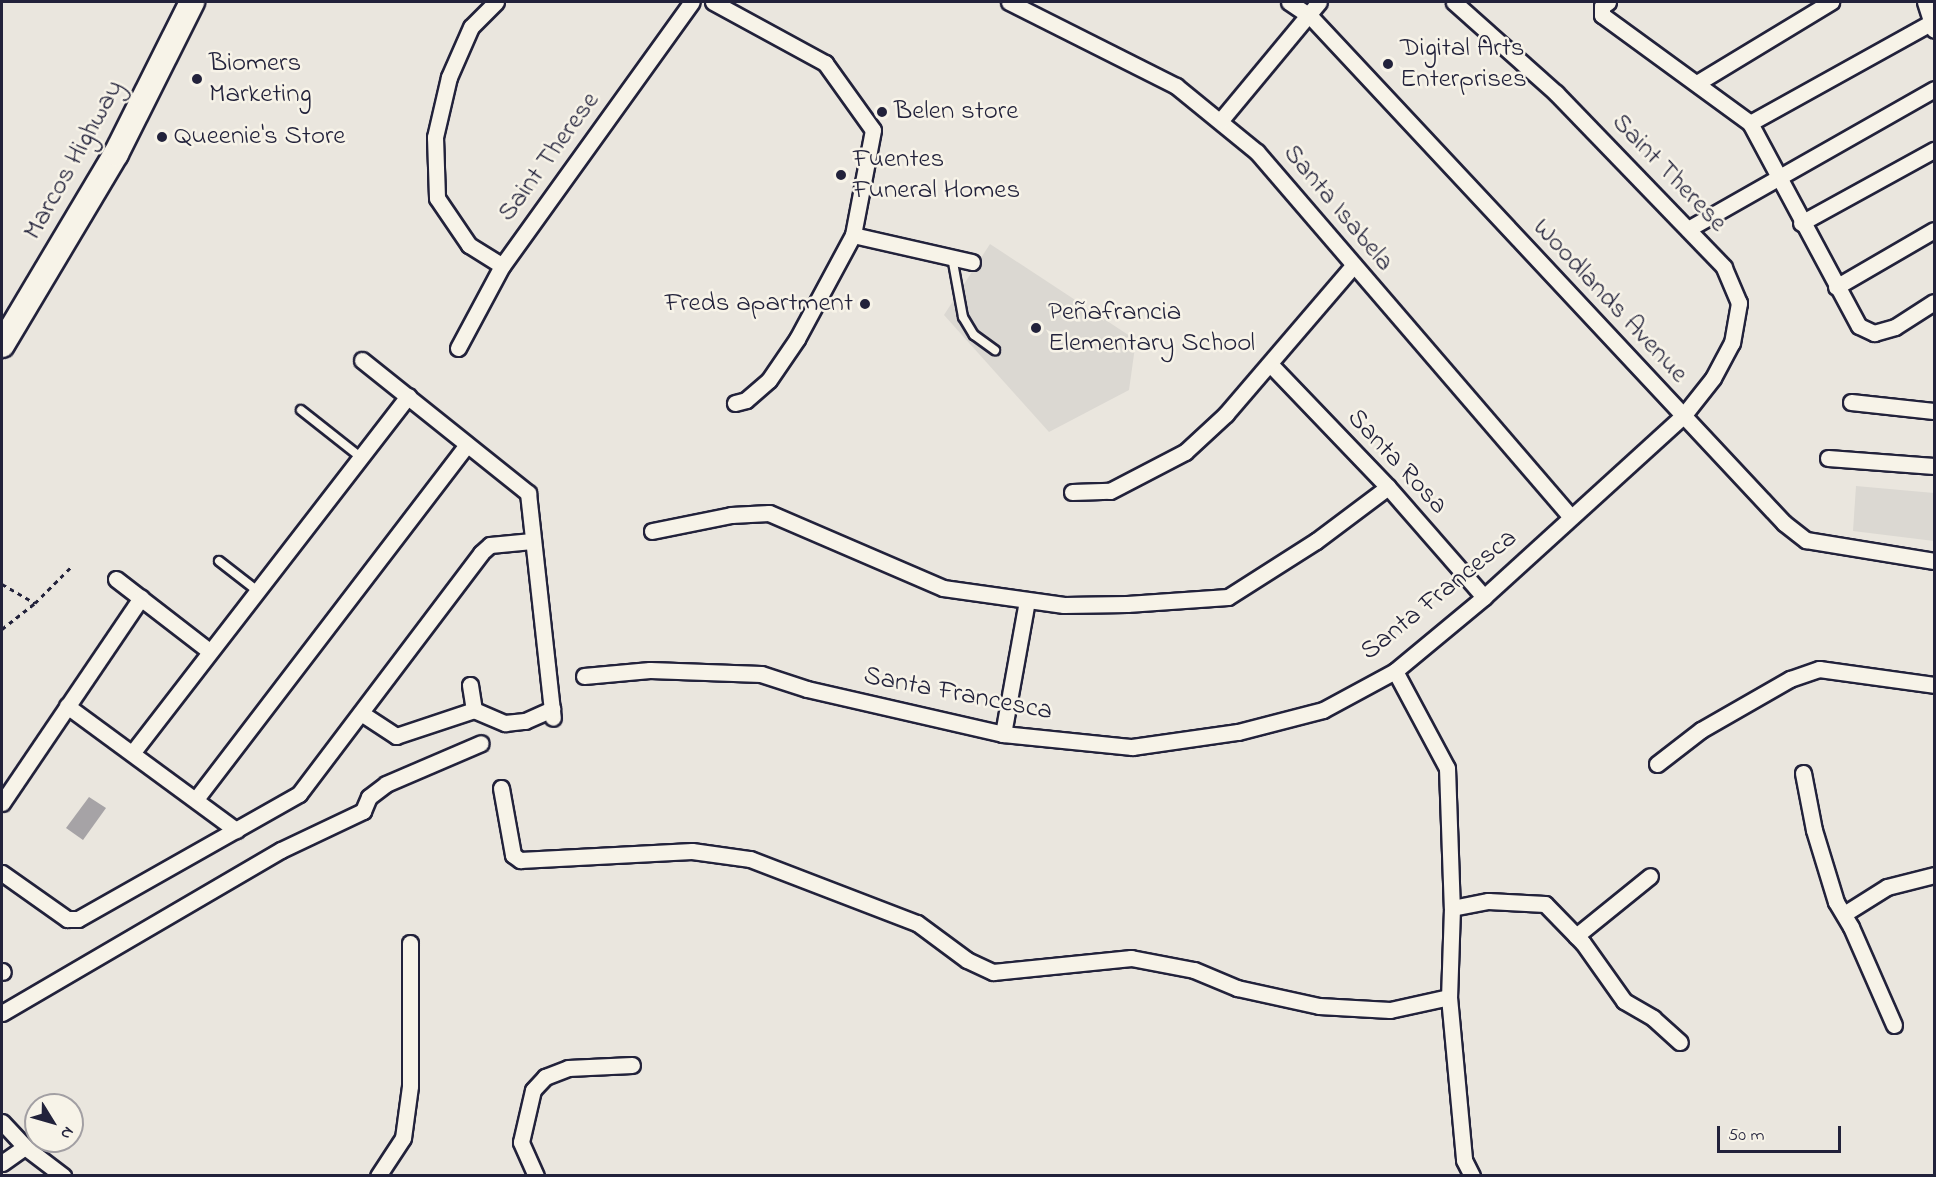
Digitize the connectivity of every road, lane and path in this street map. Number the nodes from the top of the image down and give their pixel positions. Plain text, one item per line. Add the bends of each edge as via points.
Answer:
1 (192, 2) edge
2 (496, 2) edge
3 (692, 2) edge
4 (713, 2) edge
5 (1009, 2) edge
6 (1289, 2) edge
7 (1319, 2) edge
8 (1454, 2) edge
9 (1608, 2) edge
10 (1832, 2) edge
11 (1925, 2) edge
12 (1806, 8) edge
13 (1310, 16) junction
14 (1933, 26) edge
15 (1697, 83) junction
16 (1935, 89) edge
17 (1221, 120) junction
18 (1750, 123) junction
19 (1935, 150) edge
20 (1777, 177) junction
21 (1801, 223) junction
22 (1688, 229) junction
23 (1935, 230) edge
24 (853, 236) junction
25 (952, 257) junction
26 (972, 261) dead end
27 (502, 266) junction
28 (1353, 266) junction
29 (1836, 287) junction
30 (1935, 302) edge
31 (3, 338) edge
32 (458, 348) dead end
33 (995, 350) dead end
34 (362, 360) dead end
35 (1270, 364) junction
36 (408, 396) junction
37 (1851, 402) dead end
38 (735, 403) dead end
39 (301, 410) dead end
40 (1935, 411) edge
41 (1683, 416) junction
42 (467, 445) junction
43 (360, 456) junction
44 (1828, 458) dead end
45 (1935, 466) edge
46 (1388, 487) junction
47 (1072, 492) dead end
48 (1571, 517) junction
49 (652, 531) dead end
50 (532, 541) junction
51 (219, 561) dead end
52 (1935, 561) edge
53 (72, 566) dead end
54 (116, 579) dead end
55 (2, 584) edge
56 (255, 590) junction
57 (1484, 597) junction
58 (141, 598) junction
59 (1027, 601) junction
60 (36, 603) junction
61 (2, 629) edge
62 (208, 650) junction
63 (1395, 671) junction
64 (584, 676) dead end
65 (470, 685) dead end
66 (1935, 685) edge
67 (67, 706) junction
68 (474, 710) junction
69 (361, 713) junction
70 (1003, 734) junction
71 (481, 743) dead end
72 (133, 752) junction
73 (1658, 764) dead end
74 (1803, 773) dead end
75 (501, 788) dead end
76 (195, 799) junction
77 (2, 803) edge
78 (236, 830) junction
79 (2, 873) edge
80 (1935, 875) edge
81 (1650, 876) dead end
82 (1452, 908) junction
83 (1844, 914) junction
84 (1576, 936) junction
85 (410, 943) dead end
86 (1449, 997) junction
87 (2, 1013) edge
88 (1894, 1025) dead end
89 (1680, 1042) dead end
90 (632, 1065) dead end
91 (2, 1122) edge
92 (24, 1146) edge
93 (24, 1148) edge
94 (33, 1153) edge
95 (2, 1163) edge
96 (63, 1176) edge
97 (378, 1176) edge
98 (536, 1176) edge
99 (1472, 1176) edge

1 - 31 main road, Marcos Highway via 116,154
2 - 27 street via 471,27 449,77 435,137 436,198 469,245
3 - 27 street, Saint Therese
4 - 24 street via 825,63 873,130
5 - 17 street, Santa Isabela via 1176,86
6 - 13 street, Woodlands Avenue
7 - 13 street
8 - 22 street, Saint Therese via 1556,93
9 - 15 street via 1602,6 1602,15
10 - 12 street
11 - 14 street
12 - 15 street
13 - 17 street
13 - 41 street, Woodlands Avenue
14 - 18 street
15 - 18 street
16 - 20 street
17 - 28 street, Santa Isabela via 1257,152
18 - 20 street
19 - 21 street
20 - 21 street
20 - 22 street
21 - 29 street
22 - 41 street, Saint Therese via 1724,267 1739,303 1732,343 1713,378
23 - 29 street
24 - 25 street
24 - 38 street via 797,339 769,380 746,400
25 - 26 street
25 - 33 lane via 963,317 975,335
27 - 32 street, Saint Therese
28 - 35 street
28 - 48 street, Santa Isabela
29 - 30 street via 1859,326 1874,333 1894,327
34 - 36 street
35 - 46 street, Santa Rosa
35 - 47 street via 1185,452 1101,494
36 - 42 street
36 - 43 street
37 - 40 street
39 - 43 lane
41 - 48 street, Santa Francesca
41 - 52 street, Woodlands Avenue via 1784,523 1806,540
42 - 50 street via 528,493
42 - 76 street
43 - 56 street
44 - 45 street
46 - 57 street, Santa Rosa
46 - 59 street via 1316,541 1228,597 1064,606
48 - 57 street, Santa Francesca
49 - 59 street via 731,515 769,513 943,588
50 - 68 street via 553,713 505,723
50 - 69 street via 489,545
51 - 56 lane
53 - 60 path
54 - 58 street
55 - 60 path
56 - 62 street
57 - 63 street, Santa Francesca
58 - 62 street
58 - 67 street
59 - 70 street
60 - 61 path
62 - 72 street
63 - 70 street, Santa Francesca via 1323,710 1238,732 1132,747
63 - 82 street via 1447,768
64 - 70 street, Santa Francesca via 650,670 761,674 807,690
65 - 68 street
66 - 73 street via 1819,669 1790,680 1701,730
67 - 72 street
67 - 77 street
68 - 69 street via 396,736
69 - 78 street via 299,794
71 - 87 street via 386,784 369,797 363,811 281,850
72 - 76 street
74 - 83 street via 1820,855
75 - 86 street via 513,855 520,860 692,851 750,859 917,923 967,960 993,972 1131,958 1194,970 1237,988 1319,1006 1390,1010
76 - 78 street
78 - 79 street via 78,919 67,919
80 - 83 street via 1887,887
81 - 84 street
82 - 84 street via 1488,901 1545,904
82 - 86 street
83 - 88 street
84 - 89 street via 1624,1001 1653,1018
85 - 97 street via 410,1086 403,1138
86 - 99 street via 1464,1160
90 - 98 street via 568,1068 545,1077 533,1090 521,1142
91 - 92 street
93 - 95 street
94 - 96 street

